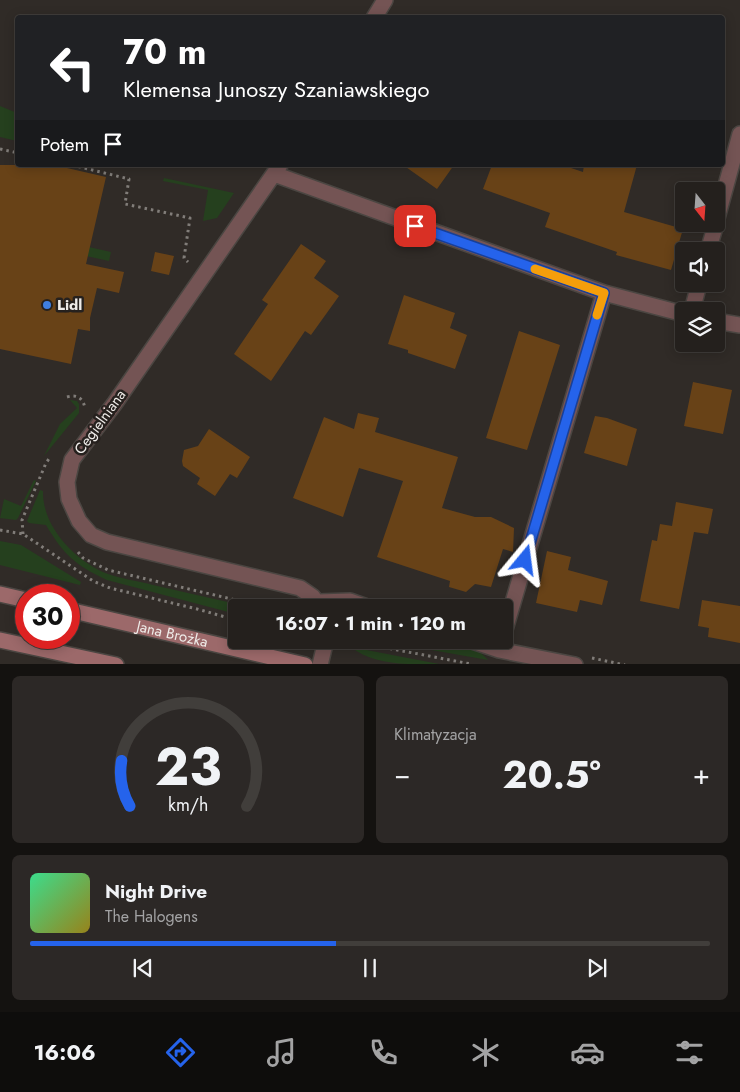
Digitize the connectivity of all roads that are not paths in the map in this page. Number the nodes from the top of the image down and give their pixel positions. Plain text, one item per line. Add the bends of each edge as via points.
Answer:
1 (385, 0) edge
2 (376, 15) edge
3 (740, 134) edge
4 (277, 170) edge
5 (725, 190) edge
6 (604, 293) junction
7 (675, 312) edge
8 (725, 322) edge
9 (740, 325) edge
10 (0, 594) edge
11 (15, 597) edge
12 (314, 599) edge
13 (513, 602) edge
14 (80, 613) edge
15 (0, 640) edge
16 (324, 649) edge
17 (501, 651) edge
18 (116, 664) edge
19 (305, 664) edge
20 (320, 664) edge
21 (575, 664) edge

1 - 2 street
3 - 5 street
4 - 6 street
4 - 12 street, Cegielniana via 72,460 67,482 79,521 91,535 108,542 300,588
6 - 7 street
6 - 13 street
8 - 9 street
10 - 11 main road
14 - 19 main road, Jana Brożka
15 - 18 main road
16 - 20 street
17 - 21 street

